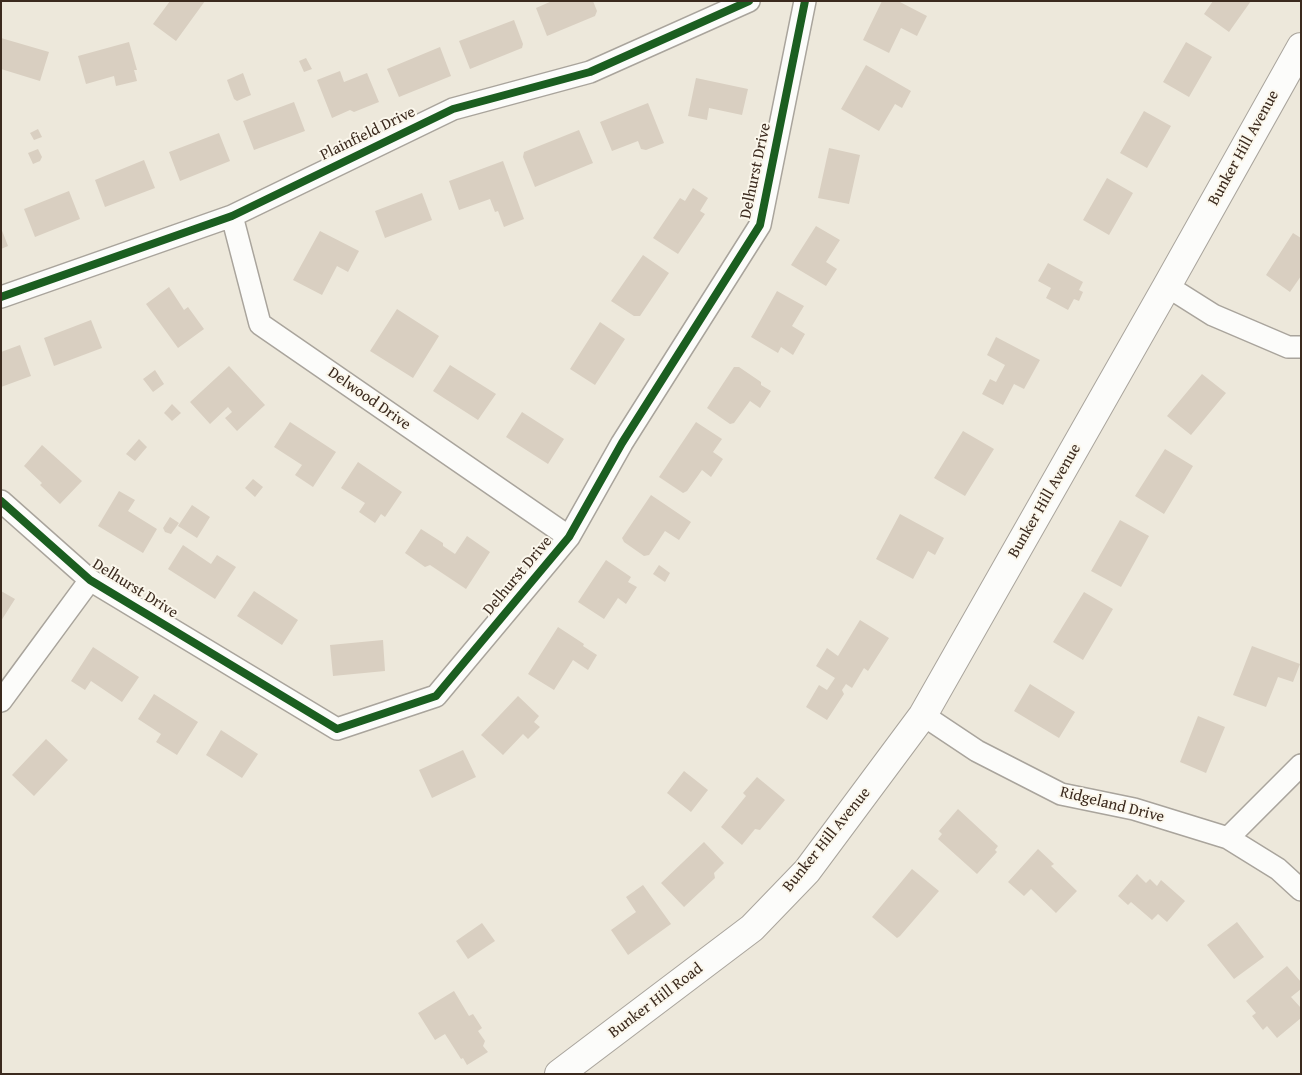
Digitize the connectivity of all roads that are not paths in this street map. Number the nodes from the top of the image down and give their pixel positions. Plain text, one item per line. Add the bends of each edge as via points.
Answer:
1 (749, 1) edge
2 (805, 1) edge
3 (1301, 47) edge
4 (232, 216) junction
5 (1167, 286) junction
6 (1, 297) edge
7 (1301, 347) edge
8 (1, 501) edge
9 (569, 537) junction
10 (90, 580) junction
11 (1, 700) edge
12 (923, 715) junction
13 (1301, 765) edge
14 (1228, 838) junction
15 (1301, 890) edge
16 (752, 928) joint
17 (559, 1074) edge

1 - 4 street, Plainfield Drive via 590,72 453,109
2 - 9 street, Delhurst Drive via 760,225 622,443
3 - 5 main road, Bunker Hill Avenue
4 - 6 street, Plainfield Drive
4 - 9 street, Delwood Drive via 260,324
5 - 7 street via 1214,316 1288,347
5 - 12 main road, Bunker Hill Avenue
8 - 10 street, Delhurst Drive
9 - 10 street, Delhurst Drive via 436,696 337,729
10 - 11 street
12 - 14 street, Ridgeland Drive via 977,751 1061,794 1134,808
12 - 16 main road, Bunker Hill Avenue via 806,871
13 - 14 street
14 - 15 street, Ridgeland Drive via 1278,868
16 - 17 main road, Bunker Hill Road

